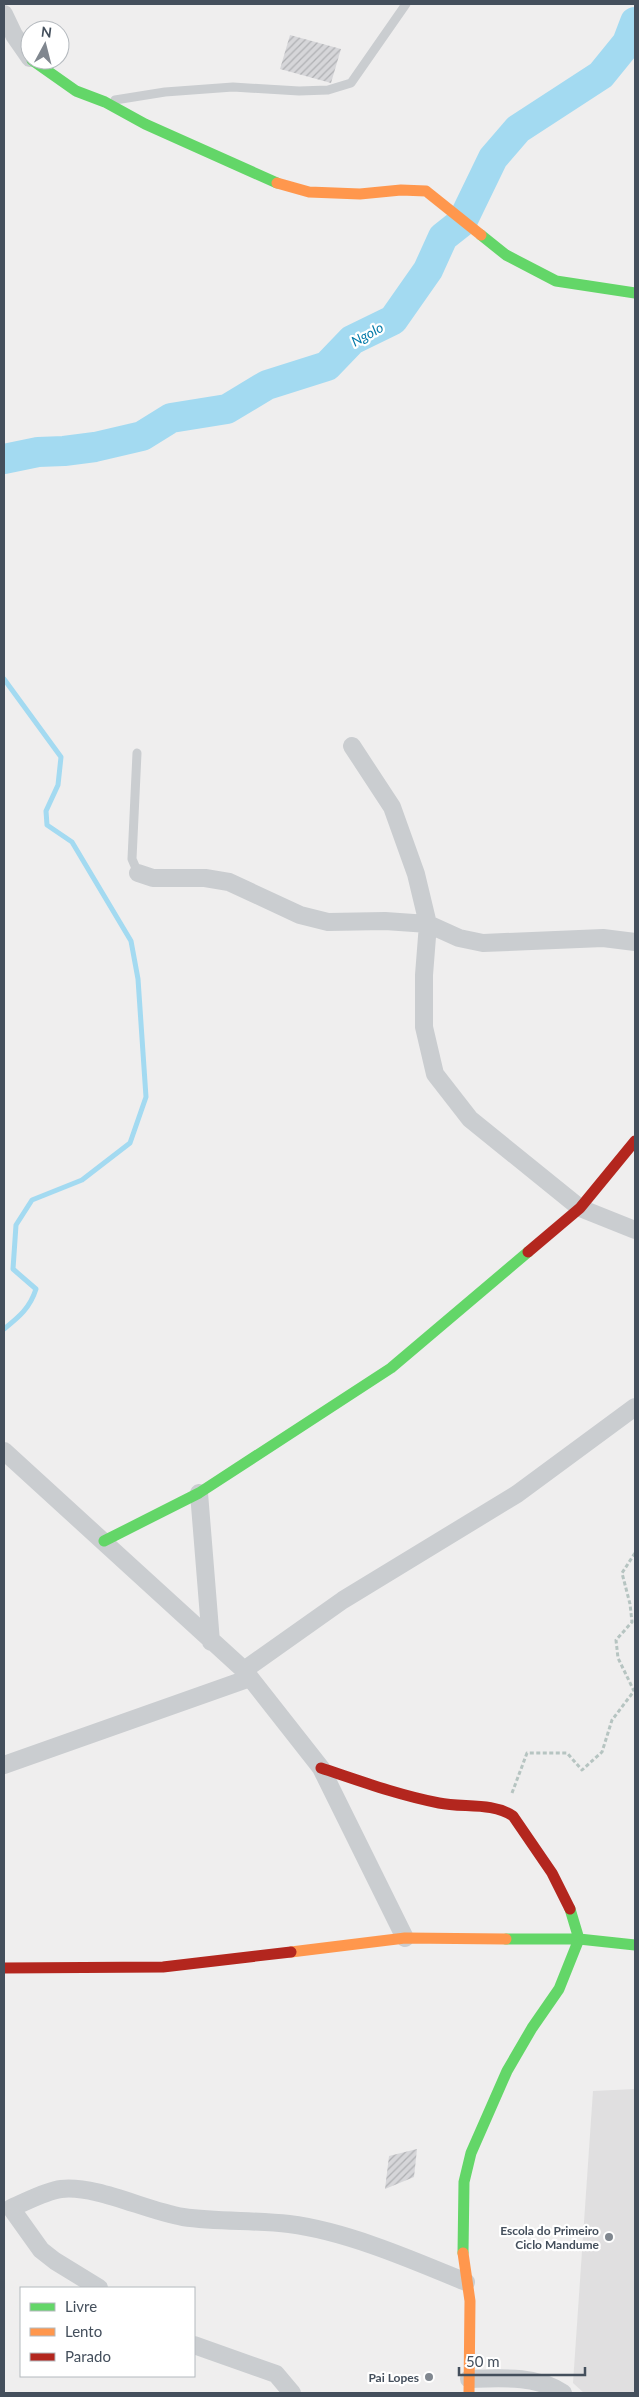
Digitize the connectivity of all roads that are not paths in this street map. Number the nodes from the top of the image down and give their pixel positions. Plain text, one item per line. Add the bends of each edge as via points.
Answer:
1 (406, 4) edge
2 (4, 14) edge
3 (20, 43) edge
4 (46, 70) edge
5 (105, 102) junction
6 (635, 294) edge
7 (352, 746) dead end
8 (137, 752) dead end
9 (138, 873) joint
10 (428, 924) junction
11 (635, 942) edge
12 (635, 1141) edge
13 (580, 1208) junction
14 (635, 1230) edge
15 (635, 1407) edge
16 (4, 1451) edge
17 (200, 1493) junction
18 (104, 1540) junction
19 (211, 1642) junction
20 (247, 1674) junction
21 (4, 1765) edge
22 (320, 1768) junction
23 (405, 1938) junction
24 (579, 1939) junction
25 (635, 1945) edge
26 (4, 1968) edge
27 (7, 2208) edge
28 (466, 2282) junction
29 (97, 2287) edge
30 (195, 2345) edge
31 (469, 2386) edge
32 (292, 2393) edge
33 (563, 2393) edge

1 - 5 lane via 351,83 328,90 233,87 165,92
2 - 3 street
4 - 5 street via 76,91
5 - 6 street via 145,124 268,180 309,192 426,192 506,255 556,281
7 - 10 street via 392,807 416,874
8 - 9 lane via 132,859
9 - 10 street via 153,878 205,878 229,882 300,915 328,922
10 - 11 street via 459,938 483,943 603,938
10 - 13 street via 424,1027 435,1074 470,1119
12 - 13 street
13 - 14 street
13 - 17 street via 391,1368
15 - 20 street via 517,1494 343,1600
16 - 18 street
17 - 18 street
17 - 19 street
18 - 19 street
19 - 20 street
20 - 21 street
20 - 22 street
22 - 23 street
22 - 24 street via 420,1800 506,1810 552,1873 570,1908
23 - 24 street
23 - 26 street via 163,1967
24 - 25 street
24 - 28 street via 559,1989 507,2071 471,2152 464,2182 463,2264
27 - 28 street via 61,2189 89,2191 183,2217 290,2224 324,2231 415,2260
27 - 29 street via 41,2250
28 - 31 street via 470,2301
30 - 32 street via 276,2374
31 - 33 street via 518,2378 553,2387

